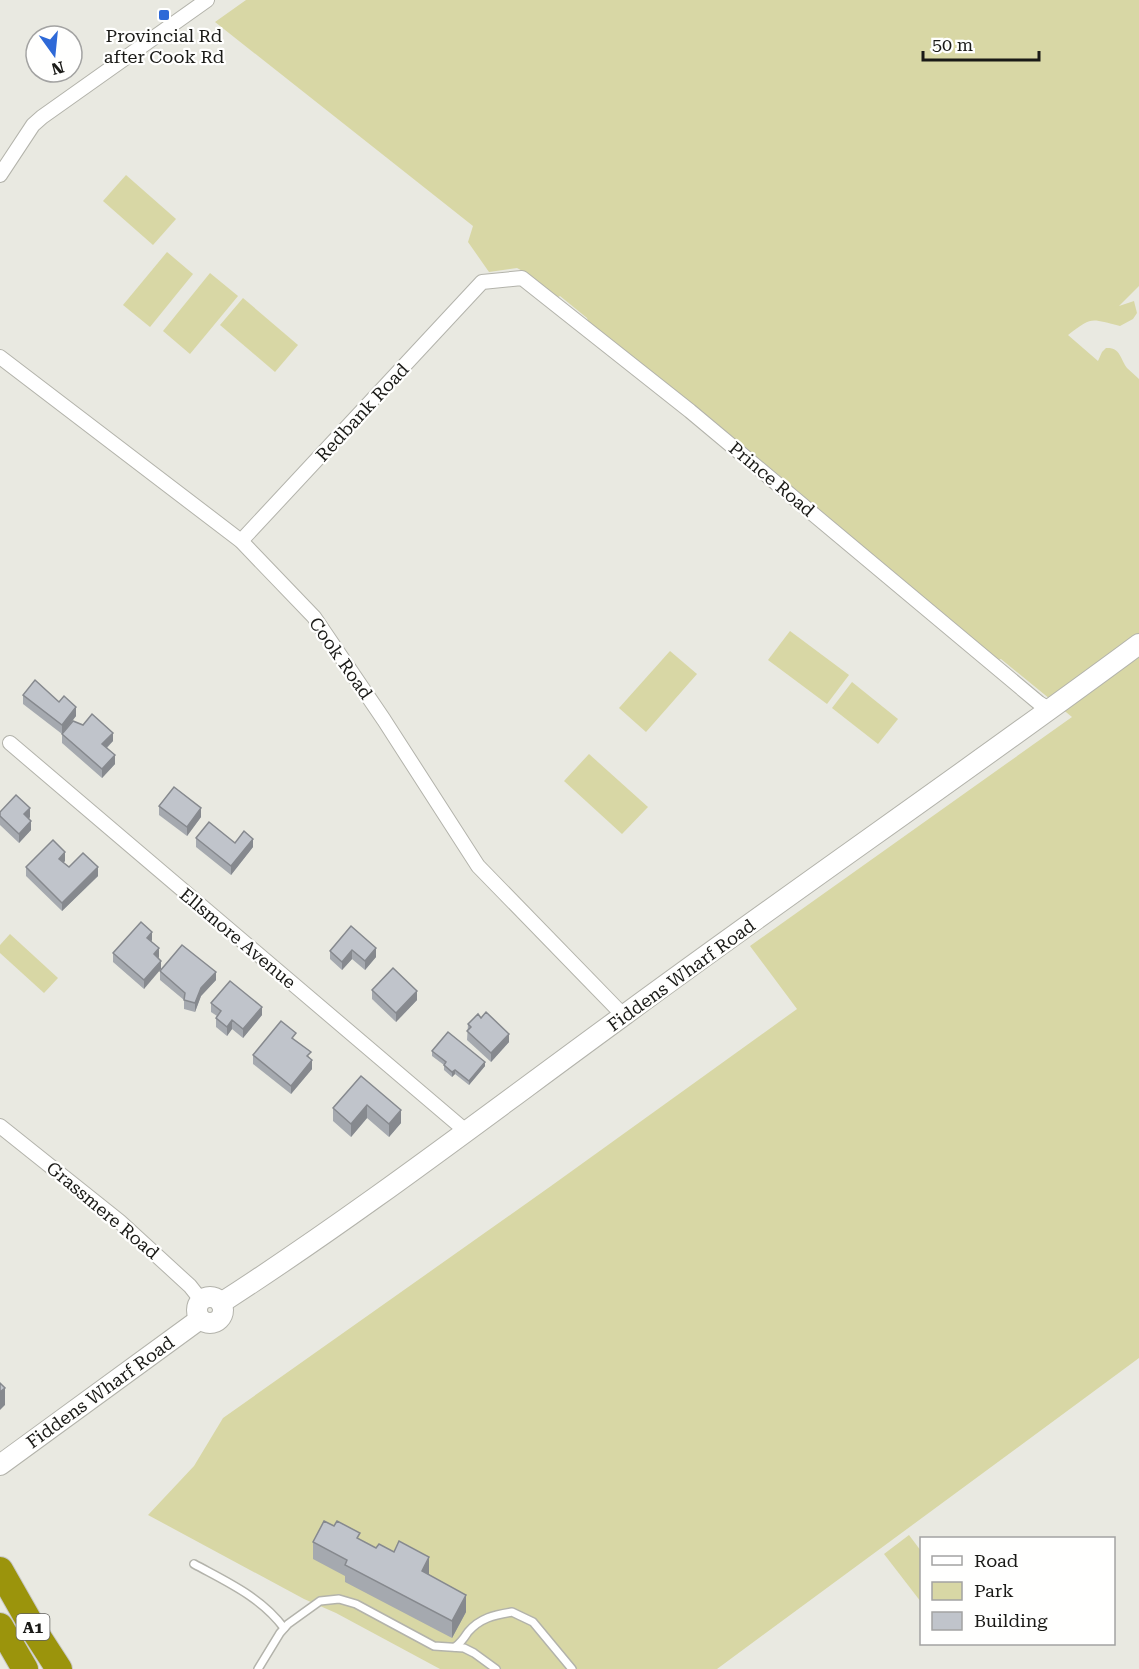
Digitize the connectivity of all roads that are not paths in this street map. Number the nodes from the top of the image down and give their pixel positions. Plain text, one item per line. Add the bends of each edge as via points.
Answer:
1 (207, 0) edge
2 (0, 175) edge
3 (482, 282) joint
4 (0, 357) edge
5 (242, 541) junction
6 (1139, 644) edge
7 (1050, 710) junction
8 (10, 743) dead end
9 (623, 1015) junction
10 (0, 1126) edge
11 (466, 1132) junction
12 (200, 1309) junction
13 (0, 1465) edge
14 (194, 1564) dead end
15 (0, 1570) edge
16 (0, 1626) edge
17 (284, 1628) junction
18 (455, 1647) junction
19 (25, 1669) edge
20 (59, 1669) edge
21 (258, 1669) edge
22 (496, 1669) edge
23 (572, 1669) edge

1 - 2 street via 33,124
3 - 5 street, Redbank Road
3 - 7 street, Prince Road via 522,278 690,411
4 - 5 street, Cook Road
5 - 9 street, Cook Road via 314,617 478,866
6 - 7 street, Fiddens Wharf Road
7 - 9 street, Fiddens Wharf Road
8 - 11 street, Ellsmore Avenue
9 - 11 street, Fiddens Wharf Road
10 - 12 street, Grassmere Road via 119,1221 183,1279
11 - 12 street, Fiddens Wharf Road via 292,1257 221,1303 212,1297
12 - 13 street, Fiddens Wharf Road
14 - 17 lane via 261,1603
15 - 20 highway, A1
16 - 19 highway, A1
17 - 18 lane via 320,1601 346,1599 434,1646
17 - 21 lane
18 - 22 lane via 474,1653
18 - 23 lane via 483,1619 512,1612 532,1622

